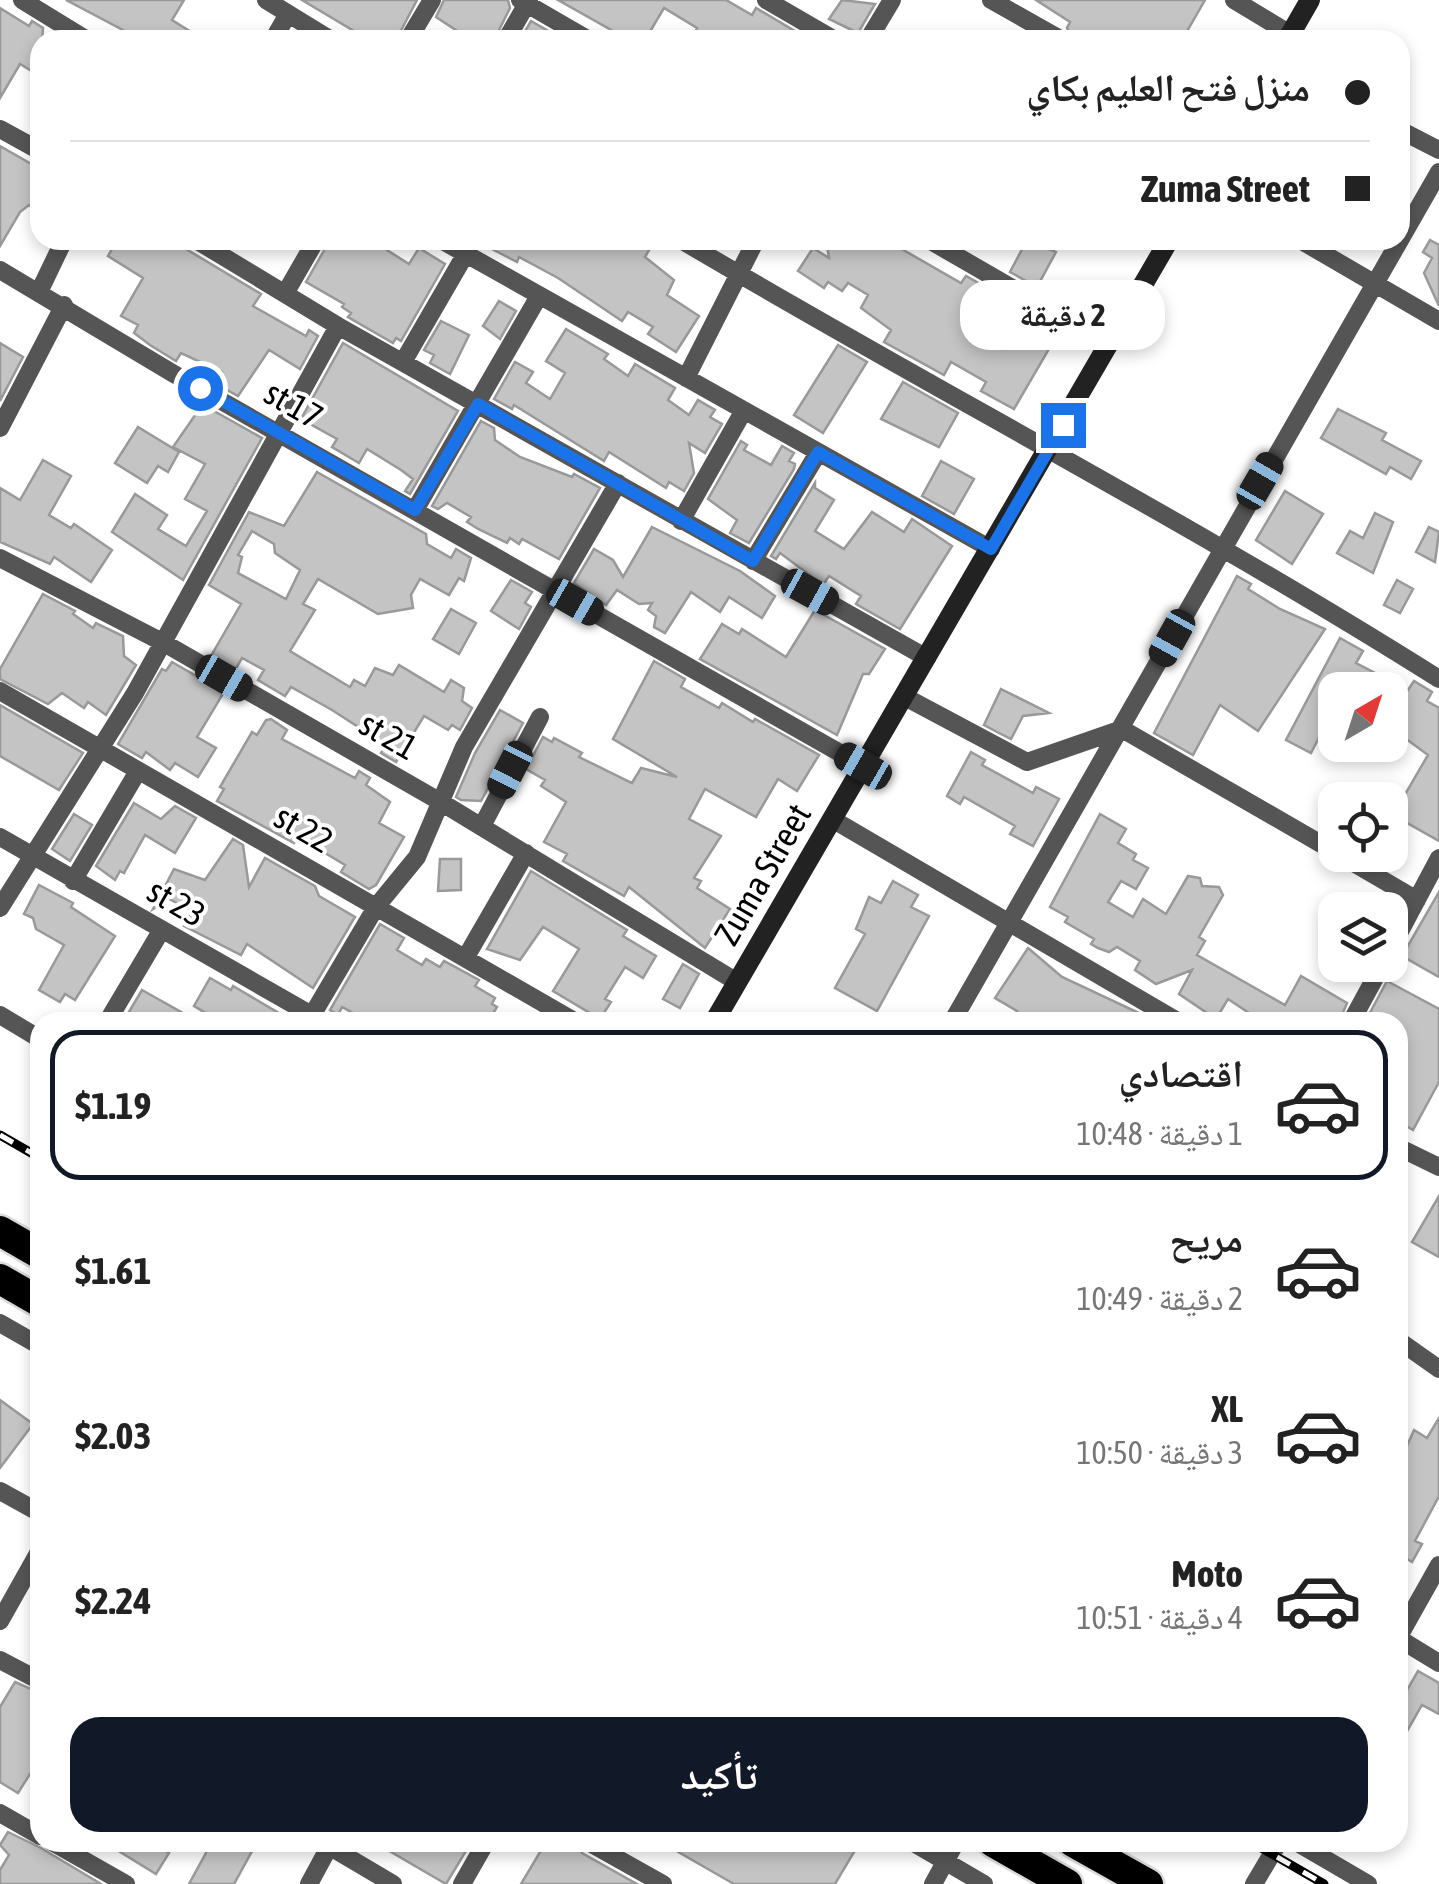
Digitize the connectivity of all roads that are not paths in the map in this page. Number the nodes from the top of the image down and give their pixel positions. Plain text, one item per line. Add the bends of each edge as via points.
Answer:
1 (22, 0) edge
2 (266, 0) edge
3 (432, 0) edge
4 (766, 0) edge
5 (892, 0) edge
6 (990, 0) edge
7 (1234, 0) edge
8 (1310, 0) edge
9 (526, 1) edge
10 (288, 14) junction
11 (71, 30) edge
12 (279, 30) edge
13 (314, 30) edge
14 (414, 30) edge
15 (511, 30) edge
16 (573, 30) edge
17 (818, 30) edge
18 (874, 30) edge
19 (1044, 30) edge
20 (1278, 30) edge
21 (1292, 30) edge
22 (0, 129) edge
23 (1410, 135) edge
24 (30, 146) edge
25 (1439, 150) edge
26 (1439, 172) edge
27 (1410, 223) edge
28 (59, 250) edge
29 (213, 250) edge
30 (310, 250) edge
31 (458, 250) edge
32 (698, 250) edge
33 (751, 250) edge
34 (946, 250) edge
35 (1163, 250) edge
36 (1317, 250) edge
37 (1394, 250) edge
38 (465, 254) junction
39 (0, 270) edge
40 (738, 274) junction
41 (1375, 283) junction
42 (39, 292) junction
43 (286, 292) junction
44 (539, 296) junction
45 (64, 305) junction
46 (1439, 322) edge
47 (338, 326) junction
48 (1109, 344) junction
49 (403, 362) junction
50 (686, 378) junction
51 (478, 404) junction
52 (743, 412) junction
53 (0, 428) edge
54 (278, 434) junction
55 (818, 452) junction
56 (1048, 452) junction
57 (618, 484) junction
58 (415, 510) junction
59 (682, 521) junction
60 (1222, 547) junction
61 (991, 549) junction
62 (0, 558) edge
63 (753, 561) junction
64 (558, 590) junction
65 (164, 642) junction
66 (927, 658) junction
67 (1439, 679) edge
68 (0, 691) edge
69 (905, 696) junction
70 (540, 717) dead end
71 (1122, 729) junction
72 (100, 750) junction
73 (863, 766) junction
74 (138, 772) junction
75 (439, 801) junction
76 (832, 819) junction
77 (482, 826) junction
78 (0, 836) edge
79 (1318, 842) edge
80 (526, 853) junction
81 (30, 856) junction
82 (1439, 858) edge
83 (1370, 872) edge
84 (74, 881) junction
85 (1417, 900) junction
86 (376, 907) junction
87 (0, 908) edge
88 (1408, 917) edge
89 (1007, 923) junction
90 (160, 930) junction
91 (466, 957) junction
92 (737, 982) junction
93 (1373, 982) edge
94 (114, 1012) edge
95 (301, 1012) edge
96 (319, 1012) edge
97 (559, 1012) edge
98 (720, 1012) edge
99 (958, 1012) edge
100 (1162, 1012) edge
101 (1356, 1012) edge
102 (0, 1016) edge
103 (30, 1032) edge
104 (1408, 1152) edge
105 (1439, 1166) edge
106 (0, 1231) edge
107 (30, 1248) edge
108 (0, 1279) edge
109 (30, 1296) edge
110 (0, 1324) edge
111 (30, 1340) edge
112 (1408, 1347) edge
113 (1439, 1368) edge
114 (0, 1491) edge
115 (30, 1508) edge
116 (1439, 1565) edge
117 (30, 1568) edge
118 (1408, 1620) edge
119 (0, 1622) edge
120 (1408, 1644) edge
121 (0, 1660) edge
122 (1439, 1663) edge
123 (30, 1676) edge
124 (0, 1813) edge
125 (30, 1830) edge
126 (70, 1852) edge
127 (323, 1852) edge
128 (338, 1852) edge
129 (480, 1852) edge
130 (606, 1852) edge
131 (929, 1852) edge
132 (951, 1852) edge
133 (1010, 1852) edge
134 (1091, 1852) edge
135 (1273, 1852) edge
136 (1313, 1852) edge
137 (946, 1862) junction
138 (126, 1884) edge
139 (308, 1884) edge
140 (392, 1884) edge
141 (462, 1884) edge
142 (663, 1884) edge
143 (933, 1884) edge
144 (984, 1884) edge
145 (1066, 1884) edge
146 (1148, 1884) edge
147 (1254, 1884) edge
148 (1368, 1884) edge

1 - 11 street
2 - 10 street
3 - 14 street
4 - 17 street
5 - 18 street
6 - 19 street
7 - 20 street
8 - 21 street
9 - 15 street
9 - 16 street
10 - 12 street
10 - 13 street
22 - 24 street
23 - 25 street
26 - 27 street
28 - 42 street
29 - 43 street
30 - 43 street
31 - 38 street
32 - 40 street
33 - 40 street
34 - 48 street
35 - 48 street, Zuma Street
36 - 41 street
37 - 41 street
38 - 44 street
38 - 49 street
39 - 42 street, st 17
40 - 50 street
40 - 56 street
41 - 46 street
41 - 60 street
42 - 45 street, st 17
43 - 47 street
44 - 50 street
44 - 51 street
45 - 53 street
45 - 54 street, st 17
47 - 49 street
47 - 54 street
48 - 56 street, Zuma Street
49 - 51 street
50 - 52 street
51 - 57 street
51 - 58 street
52 - 55 street
52 - 59 street
54 - 58 street, st 17
54 - 65 street
55 - 61 street
55 - 63 street
56 - 60 street
56 - 61 street, Zuma Street
57 - 59 street
57 - 64 street
58 - 64 street, st 17
59 - 63 street
60 - 67 street
60 - 71 street
61 - 66 street, Zuma Street
62 - 65 street, st 21
63 - 66 street
64 - 73 street, st 17
64 - 75 street via 464,746
65 - 72 street
65 - 75 street, st 21
66 - 69 street, Zuma Street
68 - 72 street, st 22
69 - 71 street via 1026,762
69 - 73 street, Zuma Street
70 - 77 street
71 - 79 street
71 - 89 street
72 - 74 street, st 22
72 - 81 street
73 - 76 street, Zuma Street
74 - 84 street
74 - 86 street, st 22
75 - 77 street, st 21
75 - 86 street via 417,856
76 - 89 street
76 - 92 street, Zuma Street
77 - 80 street, st 21
78 - 81 street, st 23
80 - 91 street
80 - 92 street, st 21
81 - 84 street, st 23
81 - 87 street
82 - 85 street
83 - 85 street
84 - 90 street, st 23
85 - 88 street
86 - 91 street, st 22
86 - 96 street
89 - 99 street
89 - 100 street
90 - 94 street
90 - 95 street, st 23
91 - 97 street, st 22
92 - 98 street, Zuma Street
93 - 101 street
102 - 103 street
104 - 105 street
106 - 107 highway
108 - 109 highway
110 - 111 street
112 - 113 street
114 - 115 street
116 - 118 street
117 - 119 street
120 - 122 street
121 - 123 street
124 - 125 street
126 - 138 street
127 - 139 street
128 - 140 street
129 - 141 street
130 - 142 street
131 - 137 street
132 - 137 street
133 - 145 highway
134 - 146 highway
135 - 147 street
136 - 148 street
137 - 143 street
137 - 144 street

